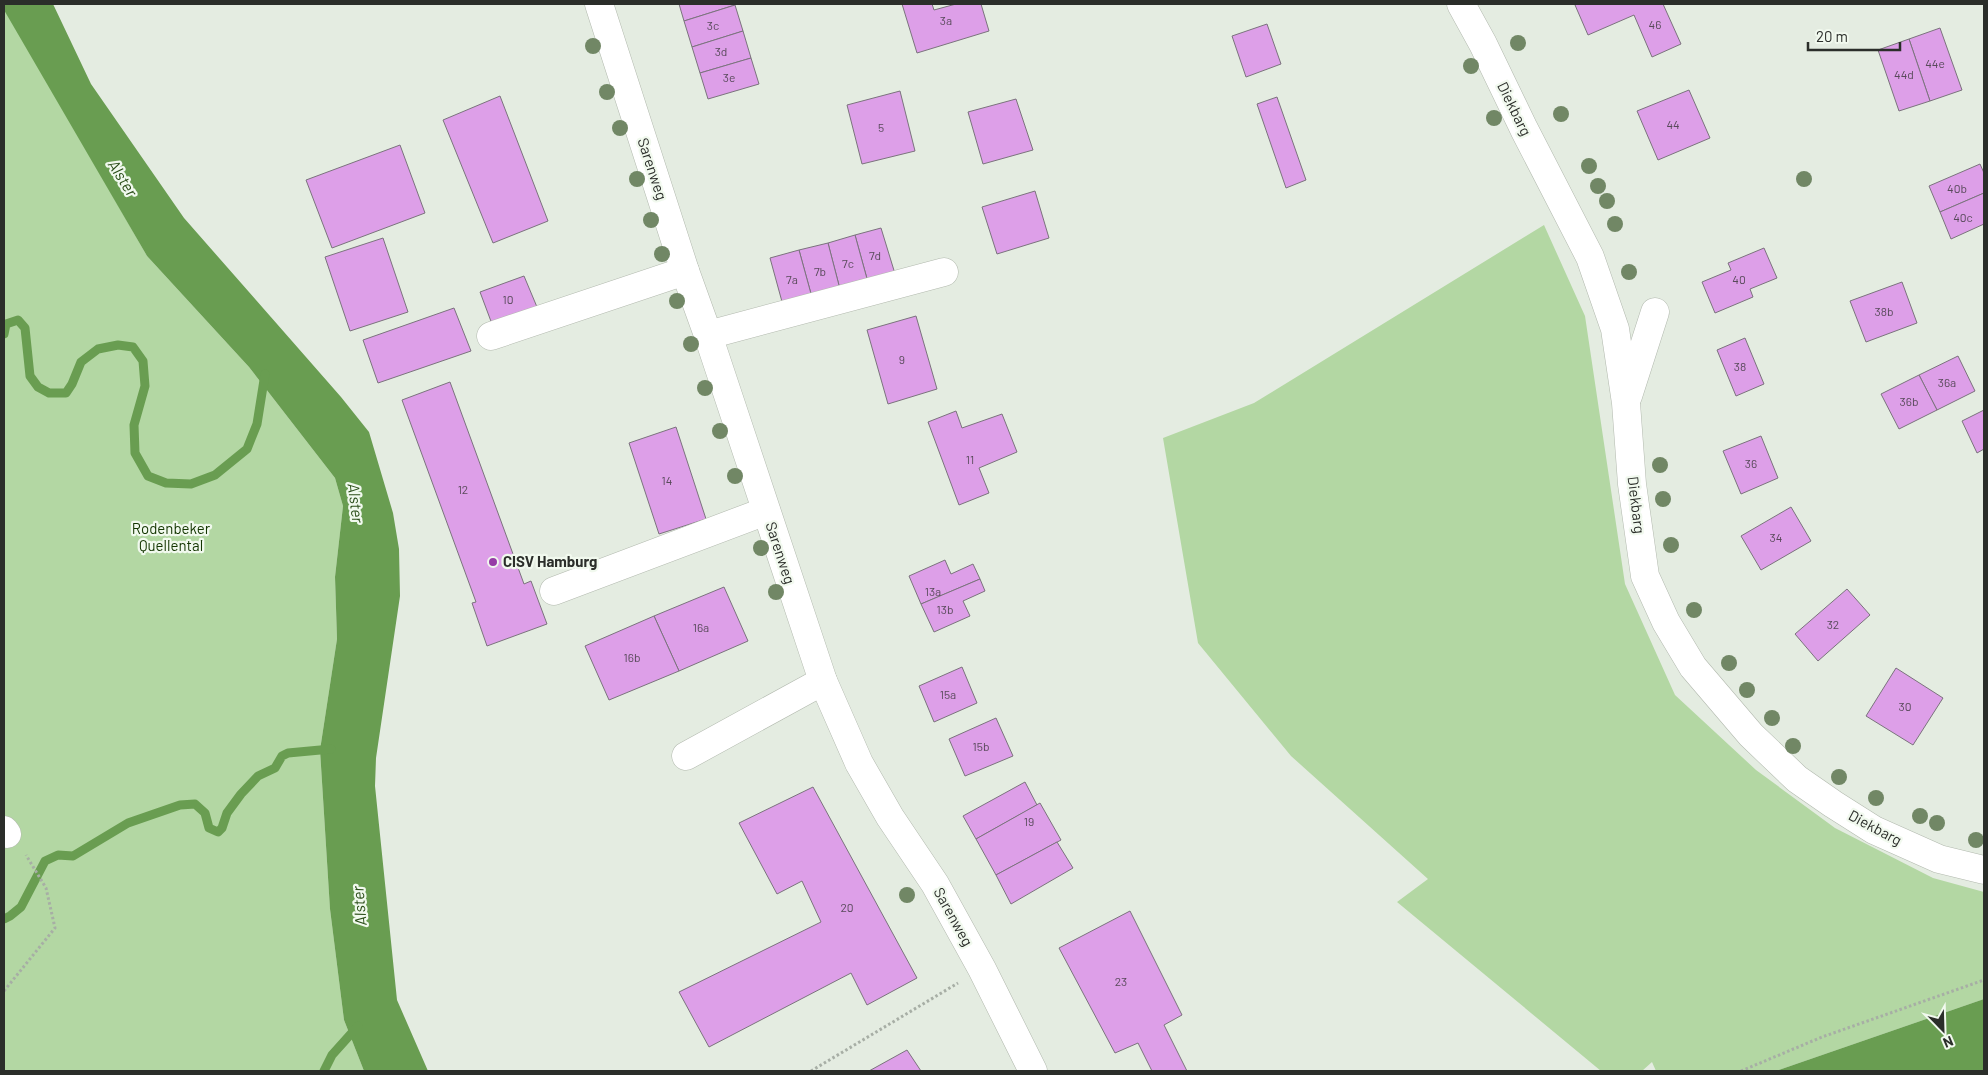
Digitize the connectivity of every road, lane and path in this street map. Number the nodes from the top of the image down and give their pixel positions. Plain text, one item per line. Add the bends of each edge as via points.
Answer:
1 (599, 4) edge
2 (1461, 4) edge
3 (685, 271) junction
4 (944, 272) dead end
5 (1655, 312) dead end
6 (708, 335) junction
7 (491, 336) dead end
8 (1626, 403) junction
9 (766, 511) junction
10 (554, 591) dead end
11 (822, 681) junction
12 (686, 756) dead end
13 (30, 860) dead end
14 (1984, 870) edge
15 (982, 969) junction
16 (1984, 980) edge
17 (4, 991) edge
18 (811, 1071) edge
19 (1033, 1071) edge
20 (1741, 1071) edge

1 - 3 street, Sarenweg
2 - 8 street, Diekbarg via 1590,257 1615,329
3 - 6 street, Sarenweg
3 - 7 street
4 - 6 street
5 - 8 street
6 - 9 street, Sarenweg
8 - 14 street, Diekbarg via 1632,484 1645,576 1666,622 1693,667 1751,735 1797,779 1874,830 1939,859
9 - 10 street
9 - 11 street, Sarenweg
11 - 12 street
11 - 15 street, Sarenweg via 859,763
13 - 17 path via 46,888 55,928
15 - 18 path
15 - 19 street, Sarenweg
16 - 20 path via 1822,1037

